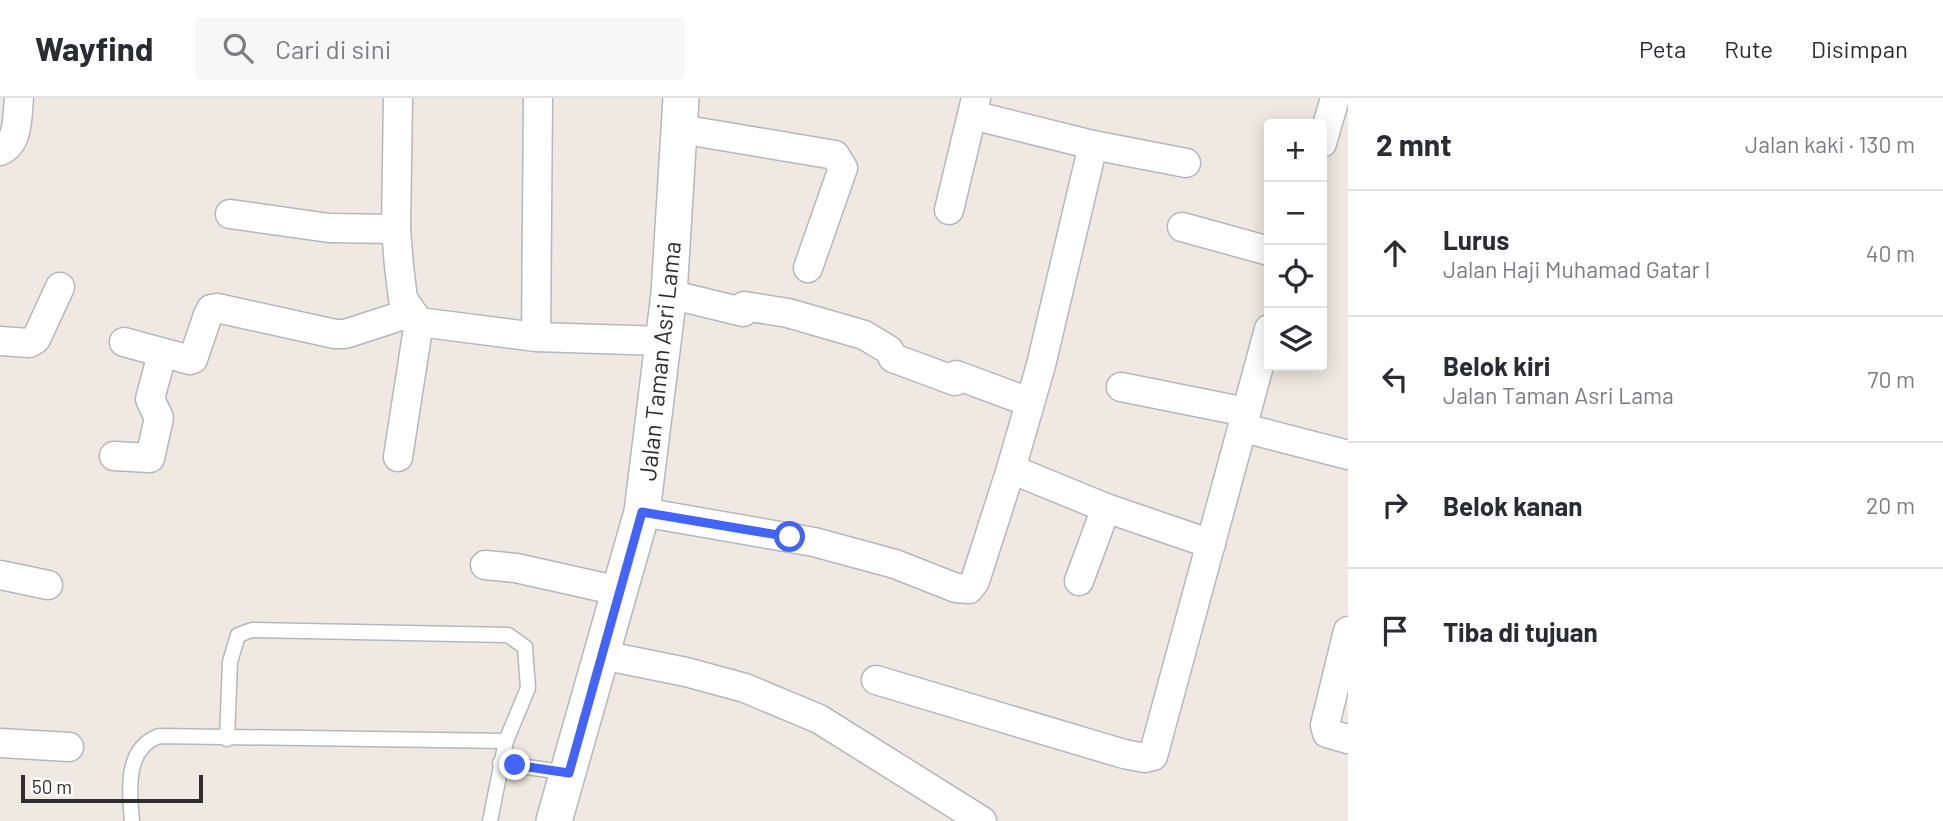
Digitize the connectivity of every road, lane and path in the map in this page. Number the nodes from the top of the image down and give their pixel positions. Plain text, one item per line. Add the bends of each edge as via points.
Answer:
1 (19, 98) edge
2 (398, 98) edge
3 (538, 98) edge
4 (1335, 98) edge
5 (974, 106) edge
6 (680, 113) edge
7 (1327, 126) edge
8 (1093, 145) junction
9 (0, 151) edge
10 (1186, 163) dead end
11 (950, 209) dead end
12 (230, 214) dead end
13 (1182, 227) dead end
14 (396, 229) junction
15 (1264, 250) edge
16 (808, 268) dead end
17 (60, 287) dead end
18 (669, 294) junction
19 (414, 317) junction
20 (536, 337) junction
21 (0, 341) edge
22 (663, 341) junction
23 (124, 342) dead end
24 (1264, 348) edge
25 (162, 354) junction
26 (1121, 387) dead end
27 (1029, 402) junction
28 (1245, 420) junction
29 (1348, 454) edge
30 (114, 456) dead end
31 (398, 457) dead end
32 (1011, 469) junction
33 (1107, 508) junction
34 (642, 512) junction
35 (1211, 544) junction
36 (485, 565) dead end
37 (0, 575) edge
38 (1079, 581) dead end
39 (48, 586) dead end
40 (619, 591) junction
41 (1348, 631) edge
42 (603, 655) junction
43 (876, 680) dead end
44 (227, 739) junction
45 (1348, 740) edge
46 (506, 741) junction
47 (0, 743) edge
48 (69, 747) dead end
49 (500, 763) junction
50 (569, 773) junction
51 (132, 821) edge
52 (490, 821) edge
53 (554, 821) edge
54 (982, 821) edge

1 - 9 street via 14,137
2 - 14 street
3 - 20 street
4 - 7 street
5 - 8 street
5 - 11 street
6 - 16 street via 841,160 843,168
6 - 18 street, Jalan Taman Asri Lama
8 - 10 street
8 - 27 street
12 - 14 street via 330,228
13 - 15 street
14 - 19 street via 403,299
17 - 21 street via 36,339 29,343
18 - 22 street, Jalan Taman Asri Lama
18 - 27 street via 743,312 744,306 788,313 864,335 893,358 931,374 955,381 956,375
19 - 20 street
19 - 25 street via 335,334 217,308 208,315 193,359
19 - 31 street
20 - 22 street
22 - 34 street, Jalan Taman Asri Lama
23 - 25 street
24 - 28 street
25 - 30 street via 150,398 159,418 150,458
26 - 28 street
27 - 32 street
28 - 29 street
28 - 35 street
32 - 33 street
32 - 34 street via 975,581 962,590 895,564 814,542
33 - 35 street
33 - 38 street
34 - 40 street, Jalan Taman Asri Lama
35 - 43 street via 1153,755 1124,754
36 - 40 street
37 - 39 street
40 - 42 street, Jalan Taman Asri Lama
41 - 45 street via 1325,725 1327,733
42 - 50 street, Jalan Taman Asri Lama
42 - 54 street via 745,688 819,719
44 - 46 lane
44 - 46 lane via 233,645 238,635 252,630 508,635 525,647 528,688
44 - 51 lane via 159,736 145,741 132,769
46 - 49 lane
47 - 48 street
49 - 50 lane
49 - 52 lane
50 - 53 street, Jalan Taman Asri Lama

